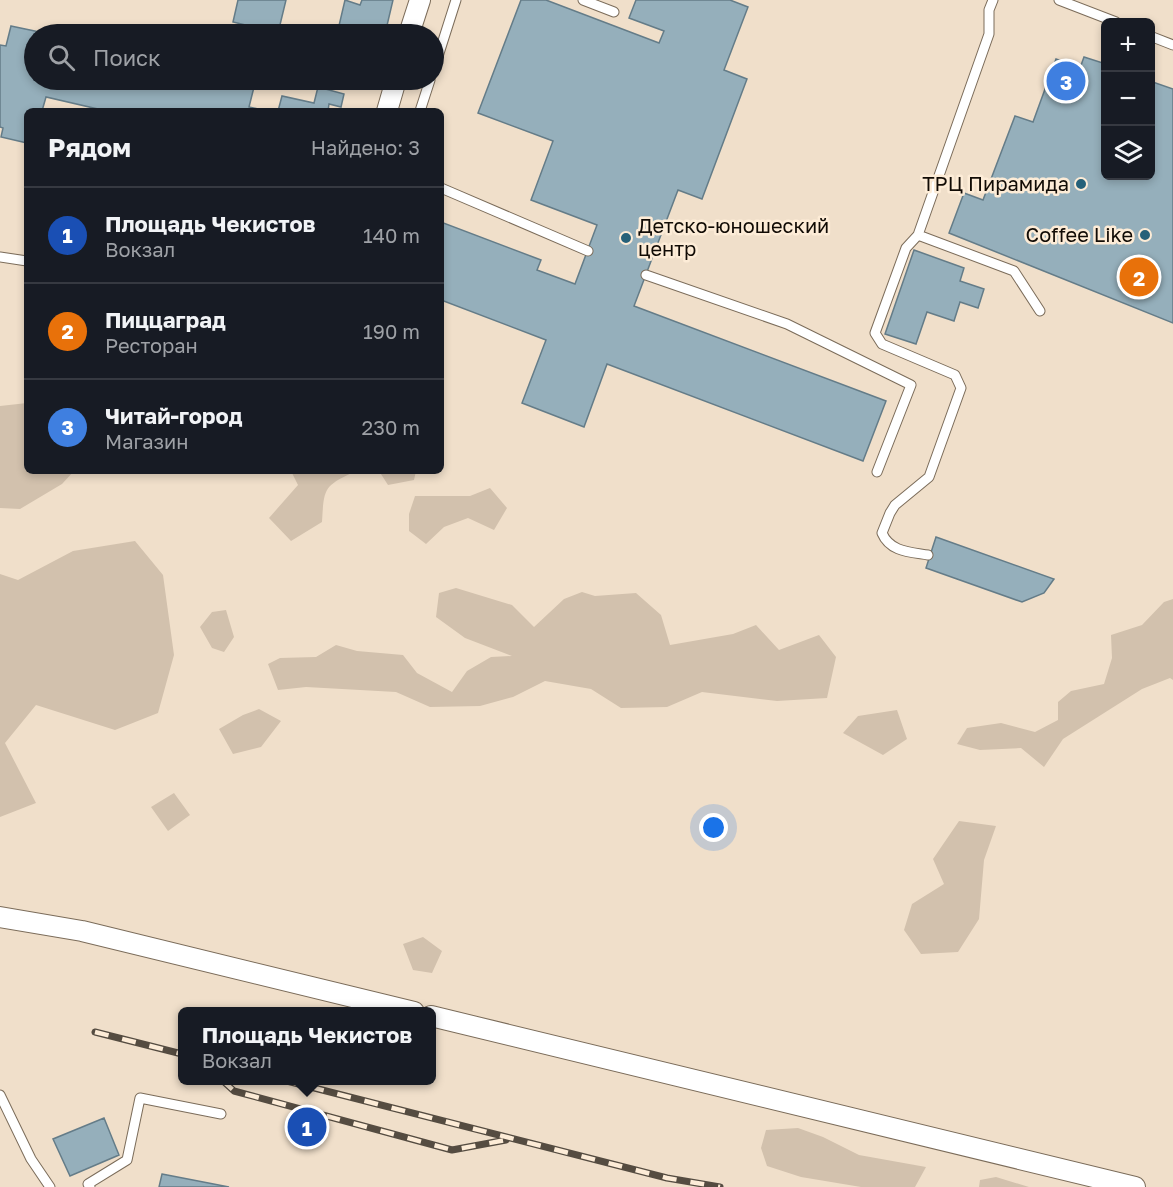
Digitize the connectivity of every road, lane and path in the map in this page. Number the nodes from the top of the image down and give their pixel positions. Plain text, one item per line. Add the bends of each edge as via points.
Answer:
1 (420, 0) edge
2 (456, 0) edge
3 (583, 0) edge
4 (993, 0) edge
5 (1059, 0) edge
6 (614, 12) dead end
7 (1106, 18) edge
8 (413, 24) edge
9 (444, 38) edge
10 (1155, 38) edge
11 (1173, 45) edge
12 (393, 90) edge
13 (427, 90) edge
14 (388, 108) edge
15 (421, 108) edge
16 (444, 189) edge
17 (918, 235) junction
18 (588, 251) dead end
19 (0, 257) edge
20 (24, 261) edge
21 (646, 275) dead end
22 (1040, 311) dead end
23 (878, 472) dead end
24 (928, 555) dead end
25 (0, 917) edge
26 (397, 1007) edge
27 (436, 1017) edge
28 (0, 1095) edge
29 (221, 1114) dead end
30 (50, 1187) edge
31 (90, 1187) edge
32 (1135, 1187) edge

1 - 8 street
2 - 9 lane
3 - 6 lane
4 - 17 lane via 989,34
5 - 7 lane
10 - 11 lane
12 - 14 street
13 - 15 lane
16 - 18 lane
17 - 22 lane via 1014,271
17 - 24 lane via 906,248 875,333 882,344 955,375 961,388 929,477 895,505 882,533 896,549
19 - 20 lane
21 - 23 lane via 787,324 911,385
25 - 26 street via 82,931
27 - 32 street
28 - 30 lane via 31,1159
29 - 31 lane via 140,1098 127,1160 88,1184

